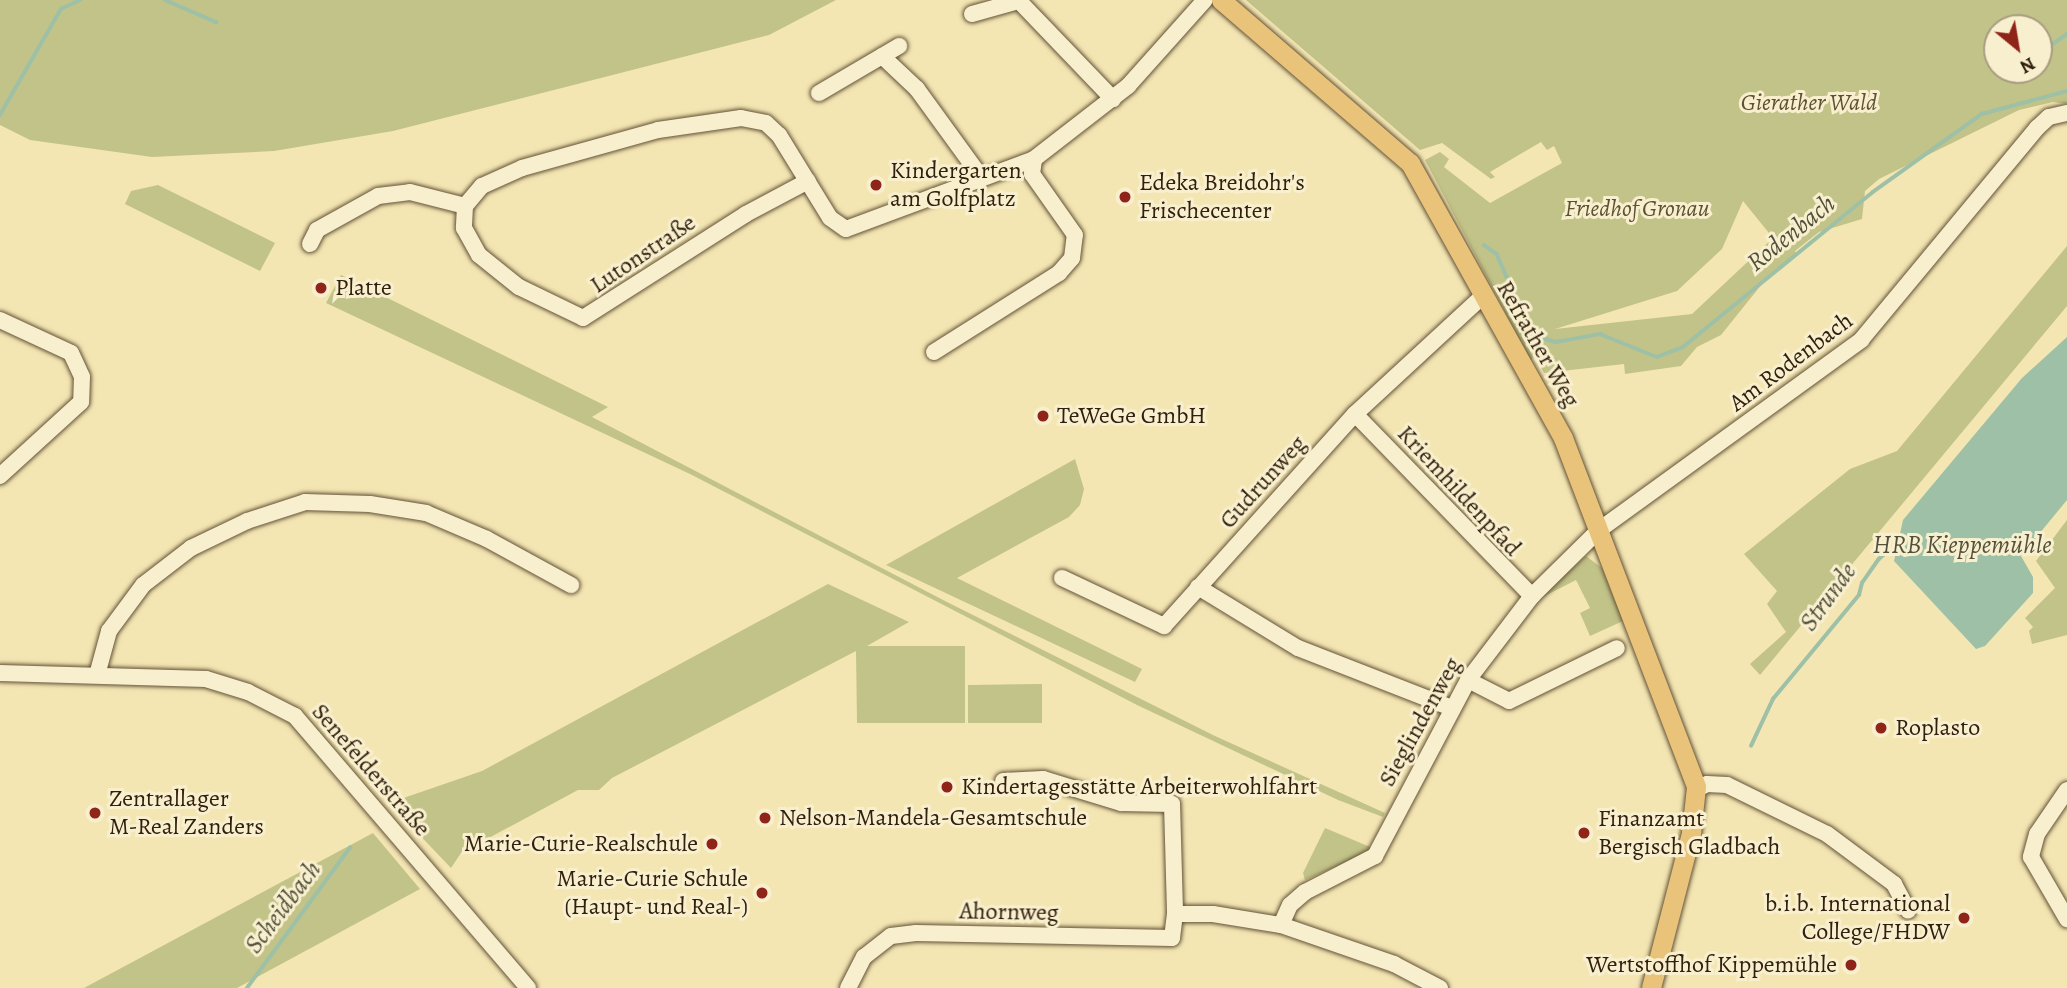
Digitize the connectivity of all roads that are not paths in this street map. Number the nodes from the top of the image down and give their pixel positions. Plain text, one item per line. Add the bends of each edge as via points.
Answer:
1 (1205, 0) edge
2 (1222, 0) edge
3 (972, 14) dead end
4 (899, 46) dead end
5 (882, 57) junction
6 (819, 93) dead end
7 (1113, 99) junction
8 (2067, 113) edge
9 (1034, 159) junction
10 (981, 177) junction
11 (808, 181) junction
12 (465, 206) junction
13 (310, 244) dead end
14 (1482, 297) junction
15 (0, 320) edge
16 (934, 352) dead end
17 (1355, 414) junction
18 (0, 476) edge
19 (1599, 530) junction
20 (1062, 578) dead end
21 (571, 585) dead end
22 (1198, 587) junction
23 (1532, 596) junction
24 (1617, 648) dead end
25 (0, 673) edge
26 (97, 675) junction
27 (1468, 680) junction
28 (1452, 708) junction
29 (1003, 781) dead end
30 (1697, 789) junction
31 (2067, 790) edge
32 (1908, 909) dead end
33 (1175, 914) junction
34 (2067, 919) edge
35 (1280, 925) junction
36 (528, 988) edge
37 (848, 988) edge
38 (1440, 988) edge
39 (1651, 988) edge

1 - 7 street
2 - 14 main road, Refrather Weg via 1406,159 1427,188
3 - 7 street via 1019,1
4 - 5 street
5 - 6 street
5 - 10 street via 917,89
7 - 9 street
8 - 19 street, Am Rodenbach via 2049,117 2037,128 1861,340
9 - 10 street
9 - 16 street via 1032,174 1075,235 1072,258 1059,273
10 - 11 street via 846,229 834,225
11 - 12 street via 773,128 756,119 736,118 658,130 522,168 482,186
11 - 12 street, Lutonstraße via 734,221 583,318 519,287 479,255 464,228
12 - 13 street via 417,193 387,193 317,230
14 - 17 street, Gudrunweg
14 - 19 main road, Refrather Weg via 1563,438
15 - 18 street via 71,353 82,377 81,402
17 - 22 street, Gudrunweg
17 - 23 street, Kriemhildenpfad
19 - 23 street, Sieglindenweg
19 - 30 main road, Refrather Weg
20 - 22 street, Gudrunweg via 1164,626
21 - 26 street via 487,539 426,513 370,504 305,502 247,521 191,548 143,585 109,631
22 - 28 street via 1298,648
23 - 27 street, Sieglindenweg
24 - 27 street via 1509,701
25 - 26 street, Senefelderstraße
26 - 36 street, Senefelderstraße via 206,679 248,692 295,716
27 - 28 street, Sieglindenweg
28 - 35 street, Sieglindenweg via 1375,856 1306,892 1290,905
29 - 33 street via 1043,779 1121,803 1172,804
30 - 32 street via 1707,784 1727,785 1827,834 1894,884
30 - 39 main road, Refrather Weg via 1691,833
31 - 34 street via 2037,834 2031,857
33 - 35 street via 1213,914
33 - 37 street, Ahornweg via 1172,938 891,936 864,957
35 - 38 street via 1394,964

